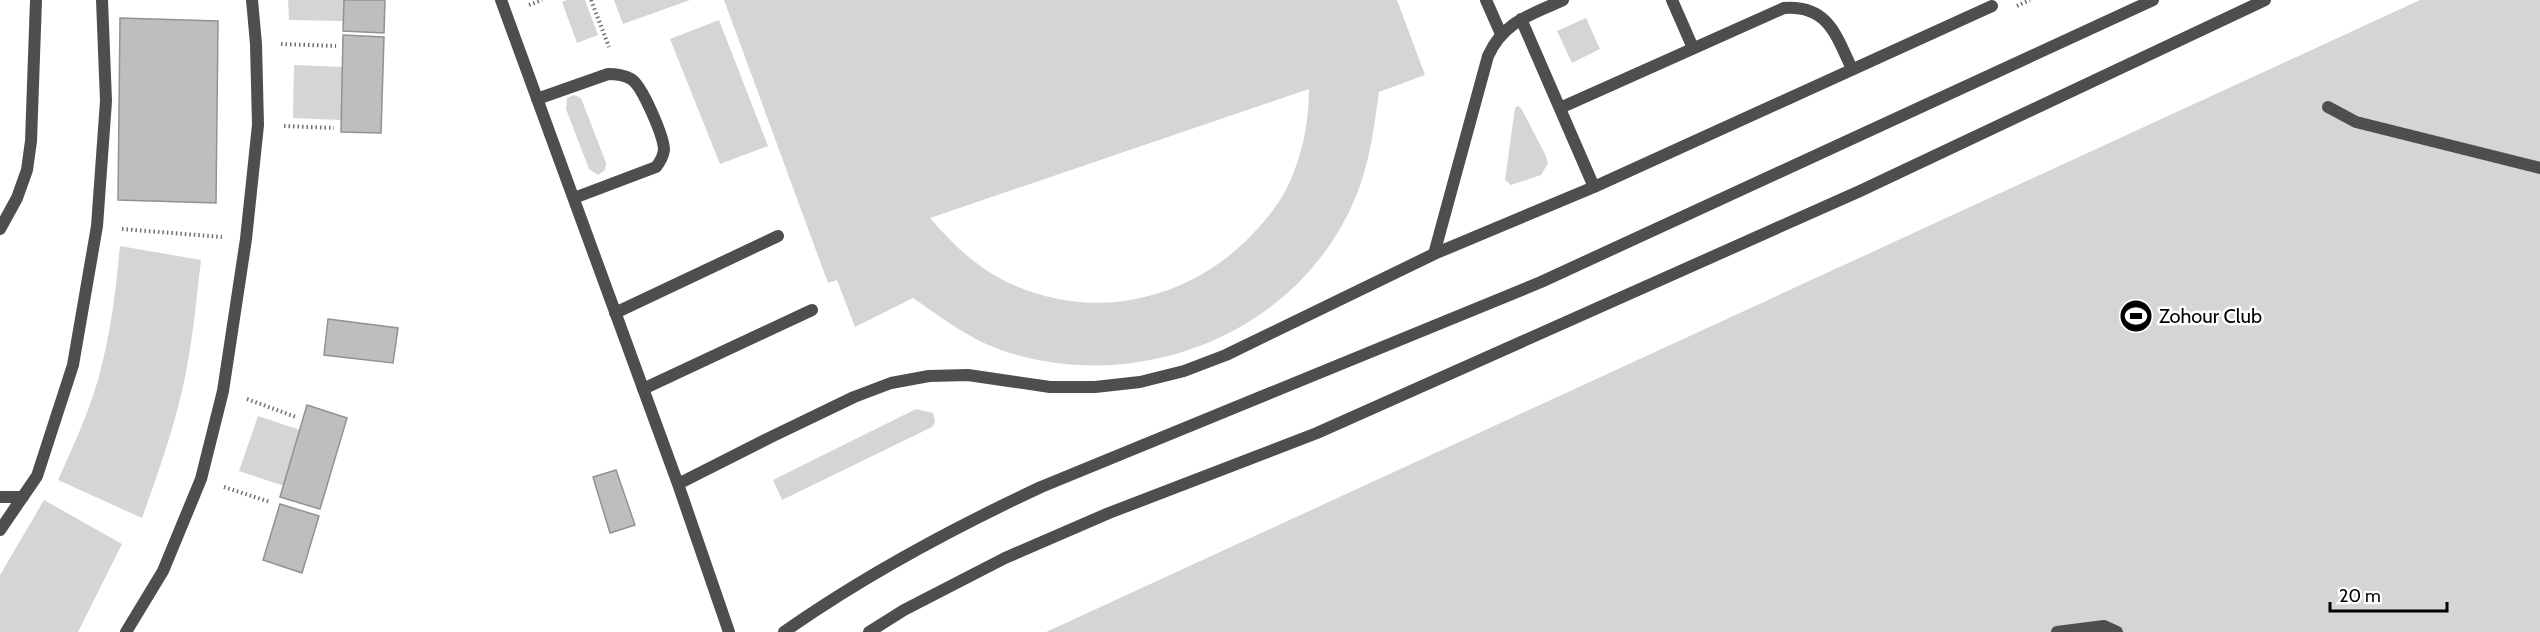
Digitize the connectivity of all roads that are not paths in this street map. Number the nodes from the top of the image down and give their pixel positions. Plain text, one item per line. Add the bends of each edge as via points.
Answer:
1 (36, 0) edge
2 (102, 0) edge
3 (252, 0) edge
4 (501, 0) edge
5 (1486, 0) edge
6 (1563, 0) edge
7 (1672, 0) edge
8 (2153, 0) edge
9 (2265, 0) edge
10 (1992, 6) dead end
11 (1521, 19) junction
12 (1501, 34) junction
13 (1693, 48) junction
14 (1852, 69) junction
15 (537, 99) junction
16 (2328, 107) dead end
17 (1560, 108) junction
18 (2540, 168) edge
19 (1594, 187) junction
20 (574, 198) junction
21 (0, 229) edge
22 (778, 236) dead end
23 (1434, 254) junction
24 (812, 310) dead end
25 (615, 313) junction
26 (644, 390) junction
27 (678, 484) junction
28 (0, 497) edge
29 (23, 497) junction
30 (0, 530) edge
31 (126, 632) edge
32 (729, 632) edge
33 (784, 632) edge
34 (869, 632) edge
35 (2057, 632) edge
36 (2117, 632) edge

1 - 21 lane via 31,141 18,198
2 - 29 lane via 106,101 97,226 73,365 37,476
3 - 31 lane via 258,125 223,391 201,479 163,571
4 - 15 lane
5 - 12 lane
6 - 11 lane
7 - 13 lane
8 - 33 lane via 1541,282 1041,487 884,567
9 - 34 lane via 1860,191 1382,404 1005,558 903,610
10 - 14 lane
11 - 12 lane
11 - 17 lane
12 - 23 lane via 1488,56
13 - 14 lane via 1784,8 1800,7 1827,22
13 - 17 lane
14 - 19 lane
15 - 20 lane
15 - 20 lane via 608,74 632,79 640,87 661,139 664,149 656,167
16 - 18 lane via 2356,122
17 - 19 lane
19 - 23 lane
20 - 25 lane
22 - 25 lane
23 - 27 lane via 1226,355 1184,371 1140,382 1095,387 1050,387 968,375 929,376 891,383
24 - 26 lane
25 - 26 lane
26 - 27 lane
27 - 32 lane
28 - 29 lane
29 - 30 lane
35 - 36 lane via 2104,626

